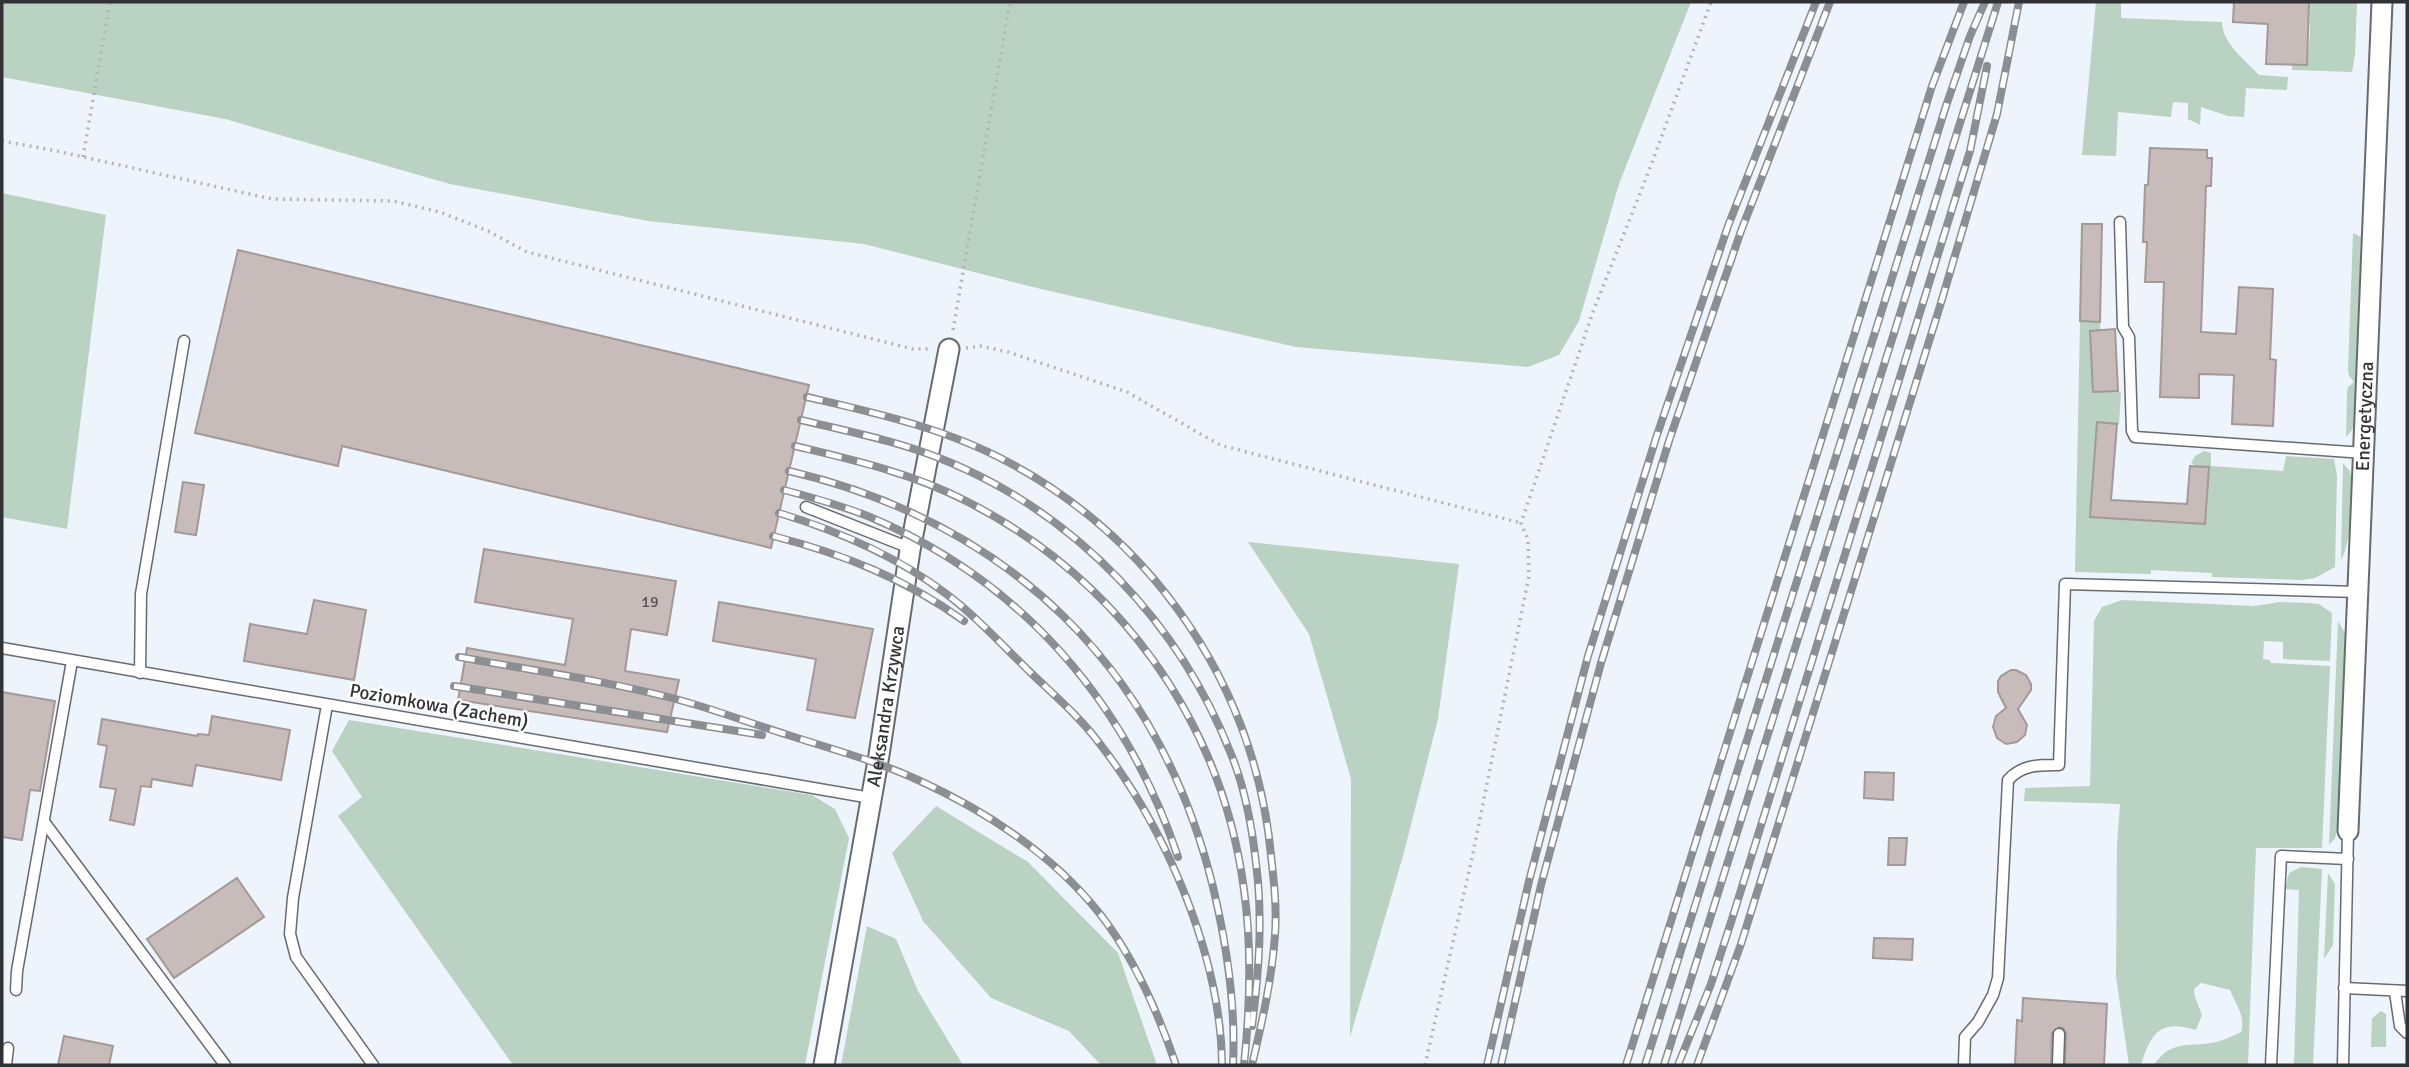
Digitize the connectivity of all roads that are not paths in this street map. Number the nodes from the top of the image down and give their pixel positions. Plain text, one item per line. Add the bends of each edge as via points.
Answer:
1 (2382, 2) edge
2 (2120, 222) dead end
3 (184, 341) dead end
4 (949, 349) road end
5 (2365, 453) junction
6 (806, 507) dead end
7 (910, 548) junction
8 (2358, 592) junction
9 (2, 648) edge
10 (72, 661) junction
11 (140, 673) junction
12 (327, 705) junction
13 (870, 798) junction
14 (44, 823) junction
15 (2348, 831) joint
16 (2348, 859) junction
17 (2344, 988) junction
18 (16, 990) dead end
19 (2407, 991) edge
20 (2395, 992) junction
21 (2407, 1033) edge
22 (2059, 1034) dead end
23 (8, 1048) dead end
24 (5, 1065) edge
25 (225, 1065) edge
26 (373, 1065) edge
27 (824, 1065) edge
28 (1964, 1065) edge
29 (2058, 1065) edge
30 (2271, 1065) edge
31 (2343, 1065) edge

1 - 5 street, Energetyczna
2 - 5 lane via 2123,327 2129,337 2135,437
3 - 11 lane via 141,594
4 - 7 street, Aleksandra Krzywca
5 - 8 street, Energetyczna
6 - 7 lane
7 - 13 street, Aleksandra Krzywca
8 - 15 street, Energetyczna
8 - 28 lane via 2065,584 2059,765 2032,765 2008,780 1998,978 1978,1022 1965,1037
9 - 10 lane, Poziomkowa (Zachem)
10 - 11 lane, Poziomkowa (Zachem)
10 - 14 lane
11 - 12 lane, Poziomkowa (Zachem)
12 - 13 lane, Poziomkowa (Zachem)
12 - 26 lane via 290,934 296,957
13 - 27 street, Aleksandra Krzywca
14 - 18 lane
14 - 25 lane
15 - 16 lane
16 - 17 lane
16 - 30 lane via 2281,856
17 - 20 lane
17 - 31 lane
19 - 20 lane
20 - 21 lane via 2400,1026
22 - 29 lane
23 - 24 lane

